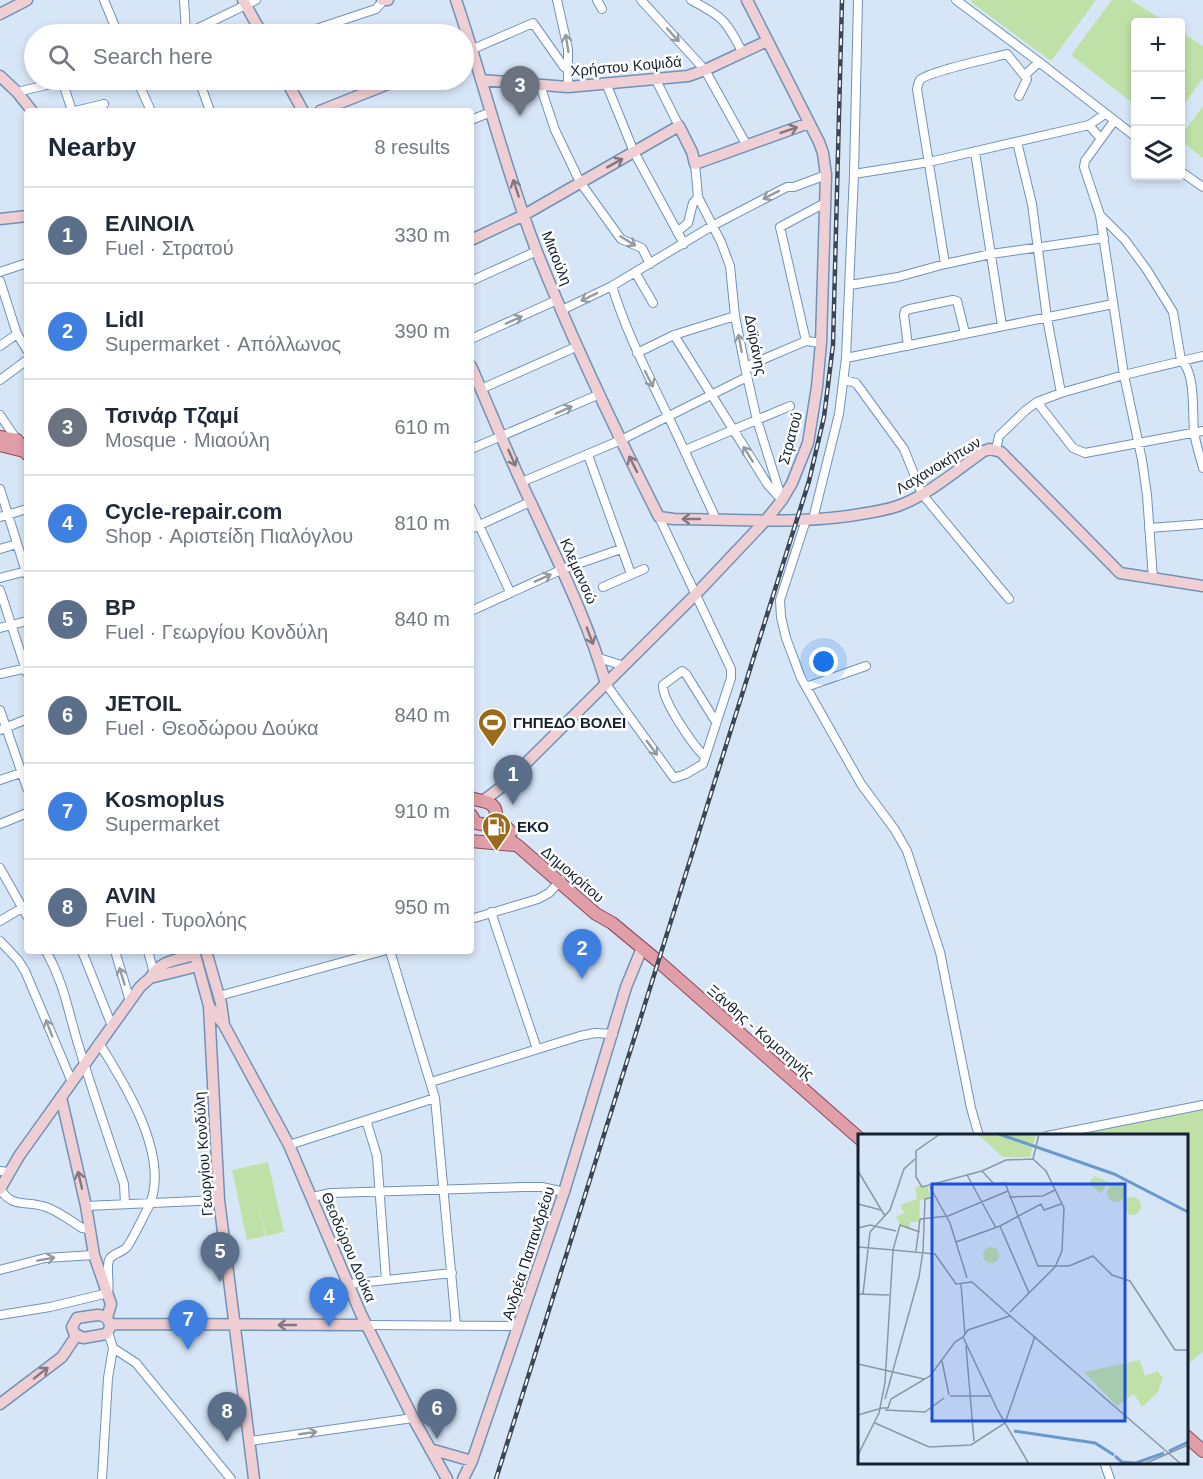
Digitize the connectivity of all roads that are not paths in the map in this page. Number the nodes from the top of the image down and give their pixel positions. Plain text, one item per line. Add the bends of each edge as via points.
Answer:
1 (27, 0) edge
2 (104, 0) edge
3 (184, 0) edge
4 (384, 0) edge
5 (456, 0) edge
6 (597, 0) edge
7 (641, 0) edge
8 (691, 0) edge
9 (747, 0) edge
10 (858, 0) edge
11 (956, 0) edge
12 (561, 1) edge
13 (248, 2) edge
14 (602, 9) dead end
15 (0, 14) edge
16 (114, 24) edge
17 (185, 24) edge
18 (205, 24) edge
19 (258, 24) edge
20 (332, 24) edge
21 (462, 24) edge
22 (766, 41) junction
23 (474, 48) edge
24 (743, 53) junction
25 (1039, 62) junction
26 (474, 64) edge
27 (568, 68) junction
28 (705, 70) junction
29 (1025, 75) junction
30 (655, 78) junction
31 (481, 80) junction
32 (2, 82) edge
33 (606, 83) junction
34 (540, 85) junction
35 (568, 87) junction
36 (25, 90) edge
37 (67, 90) edge
38 (142, 90) edge
39 (203, 90) edge
40 (291, 90) edge
41 (373, 90) edge
42 (17, 92) junction
43 (1019, 96) dead end
44 (104, 104) dead end
45 (30, 108) edge
46 (73, 108) edge
47 (87, 108) edge
48 (150, 108) edge
49 (209, 108) edge
50 (301, 108) edge
51 (328, 108) edge
52 (491, 112) junction
53 (1105, 114) junction
54 (474, 119) edge
55 (1114, 121) junction
56 (809, 123) junction
57 (1089, 125) junction
58 (679, 126) junction
59 (1131, 133) edge
60 (1101, 139) junction
61 (1017, 142) junction
62 (746, 144) junction
63 (634, 152) junction
64 (975, 152) junction
65 (929, 162) junction
66 (695, 164) junction
67 (854, 174) junction
68 (1185, 174) edge
69 (826, 175) junction
70 (580, 182) junction
71 (1203, 187) edge
72 (698, 197) junction
73 (825, 203) junction
74 (524, 215) junction
75 (1100, 215) junction
76 (24, 216) edge
77 (0, 219) edge
78 (712, 226) junction
79 (677, 232) junction
80 (1104, 238) junction
81 (474, 239) edge
82 (684, 244) junction
83 (1037, 246) junction
84 (537, 251) junction
85 (991, 254) junction
86 (24, 264) edge
87 (650, 264) junction
88 (945, 264) junction
89 (0, 272) edge
90 (636, 272) junction
91 (474, 279) edge
92 (0, 281) edge
93 (612, 285) junction
94 (850, 285) junction
95 (653, 303) dead end
96 (1113, 304) junction
97 (560, 305) junction
98 (735, 316) junction
99 (1047, 318) junction
100 (1002, 326) junction
101 (965, 333) junction
102 (17, 334) junction
103 (674, 335) junction
104 (474, 338) edge
105 (806, 341) junction
106 (821, 343) junction
107 (24, 345) edge
108 (0, 346) edge
109 (578, 346) junction
110 (908, 346) junction
111 (637, 353) junction
112 (1203, 356) edge
113 (846, 358) junction
114 (1181, 360) junction
115 (24, 362) edge
116 (745, 368) junction
117 (474, 373) edge
118 (1124, 375) junction
119 (747, 377) junction
120 (0, 380) edge
121 (844, 380) junction
122 (481, 389) junction
123 (1061, 393) junction
124 (600, 394) junction
125 (710, 395) junction
126 (1037, 402) junction
127 (790, 406) dead end
128 (0, 415) edge
129 (668, 416) junction
130 (757, 420) junction
131 (733, 429) junction
132 (1203, 431) edge
133 (1194, 433) junction
134 (0, 436) edge
135 (502, 437) junction
136 (621, 440) junction
137 (1138, 442) junction
138 (0, 445) edge
139 (23, 448) edge
140 (474, 448) edge
141 (685, 450) junction
142 (996, 450) junction
143 (588, 455) junction
144 (1203, 468) edge
145 (522, 482) junction
146 (0, 489) edge
147 (922, 494) junction
148 (782, 500) junction
149 (530, 502) junction
150 (24, 510) edge
151 (474, 514) edge
152 (4, 516) edge
153 (659, 517) junction
154 (716, 519) junction
155 (810, 519) junction
156 (766, 520) junction
157 (1203, 524) edge
158 (480, 525) junction
159 (474, 528) edge
160 (1149, 528) junction
161 (17, 544) junction
162 (0, 549) edge
163 (621, 549) junction
164 (24, 564) edge
165 (562, 569) junction
166 (644, 569) dead end
167 (24, 574) edge
168 (631, 574) junction
169 (0, 578) edge
170 (1154, 579) junction
171 (1203, 586) edge
172 (603, 587) dead end
173 (0, 590) edge
174 (510, 592) junction
175 (695, 595) junction
176 (1010, 599) dead end
177 (474, 610) edge
178 (24, 622) edge
179 (12, 626) junction
180 (0, 628) edge
181 (599, 658) junction
182 (24, 663) edge
183 (624, 666) junction
184 (866, 666) dead end
185 (24, 669) edge
186 (0, 674) edge
187 (606, 684) junction
188 (806, 687) junction
189 (0, 710) edge
190 (24, 720) edge
191 (716, 722) junction
192 (3, 729) edge
193 (705, 757) junction
194 (24, 771) edge
195 (0, 780) edge
196 (504, 785) junction
197 (478, 800) edge
198 (24, 814) edge
199 (474, 820) edge
200 (486, 822) edge
201 (0, 824) edge
202 (474, 841) edge
203 (518, 846) junction
204 (0, 868) edge
205 (561, 880) junction
206 (22, 908) junction
207 (24, 911) edge
208 (491, 912) junction
209 (1, 918) edge
210 (474, 918) edge
211 (0, 941) edge
212 (642, 948) junction
213 (48, 954) edge
214 (83, 954) edge
215 (116, 954) edge
216 (148, 954) edge
217 (207, 954) edge
218 (372, 954) edge
219 (391, 954) edge
220 (197, 957) edge
221 (152, 976) junction
222 (219, 996) junction
223 (130, 1001) junction
224 (209, 1006) junction
225 (224, 1025) junction
226 (112, 1026) junction
227 (613, 1034) junction
228 (99, 1043) junction
229 (537, 1049) junction
230 (85, 1064) junction
231 (72, 1082) junction
232 (431, 1082) junction
233 (61, 1097) junction
234 (435, 1098) junction
235 (1203, 1105) edge
236 (366, 1120) junction
237 (979, 1134) edge
238 (1057, 1134) edge
239 (858, 1137) edge
240 (289, 1145) junction
241 (3, 1171) edge
242 (0, 1189) edge
243 (444, 1189) junction
244 (380, 1191) junction
245 (564, 1192) junction
246 (312, 1197) junction
247 (3, 1200) edge
248 (219, 1200) junction
249 (150, 1203) junction
250 (125, 1204) junction
251 (86, 1206) junction
252 (89, 1229) junction
253 (94, 1255) junction
254 (0, 1270) edge
255 (452, 1272) junction
256 (386, 1280) junction
257 (349, 1284) junction
258 (108, 1293) junction
259 (0, 1315) edge
260 (108, 1324) junction
261 (236, 1325) junction
262 (366, 1325) junction
263 (456, 1326) junction
264 (519, 1326) junction
265 (76, 1336) junction
266 (113, 1348) junction
267 (0, 1404) edge
268 (413, 1418) junction
269 (1188, 1438) edge
270 (250, 1441) junction
271 (430, 1449) junction
272 (1203, 1451) edge
273 (472, 1461) junction
274 (1105, 1464) edge
275 (102, 1479) edge
276 (231, 1479) edge
277 (254, 1479) edge
278 (447, 1479) edge
279 (463, 1479) edge
280 (1110, 1479) edge

1 - 15 street
2 - 16 street
3 - 17 street
4 - 20 street via 376,9
5 - 21 street, Μιαούλη
6 - 14 street
7 -> 28 street
8 - 24 street via 726,21
9 - 22 street, Στρατού
10 - 67 street
11 - 25 street
27 -> 12 street
13 - 18 street
13 - 19 street
22 - 24 street, Χρήστου Κοψιδά
22 - 56 street, Στρατού
23 - 27 street via 533,23
24 - 28 street, Χρήστου Κοψιδά
25 - 29 street
25 - 53 street
26 - 31 street, Μιαούλη
27 - 35 street
28 - 30 street, Χρήστου Κοψιδά via 688,76
28 - 62 street
29 - 43 street via 1028,81
29 - 65 street via 1007,54 921,79 917,89
30 - 33 street, Χρήστου Κοψιδά
30 - 58 street, Δοϊράνης
31 - 34 street, Χρήστου Κοψιδά
31 - 52 street, Μιαούλη
32 - 42 street
33 - 35 street, Χρήστου Κοψιδά
33 - 63 street
34 - 35 street, Χρήστου Κοψιδά
34 - 70 street via 555,130
36 - 42 street
37 - 46 street
38 - 48 street
39 - 49 street
40 - 50 street
41 - 51 street
42 - 45 street
44 - 47 street
52 - 54 street
74 -> 52 street, Μιαούλη
53 - 55 street
53 - 57 street
55 - 59 street
55 - 60 street
62 -> 56 street
56 - 69 street, Στρατού via 822,149
57 - 60 street
57 - 61 street
58 - 63 street
58 - 66 street, Δοϊράνης
60 - 75 street via 1084,167
61 - 64 street
61 - 83 street via 1032,204
62 - 66 street
70 -> 63 street
63 - 79 street
64 - 65 street
64 - 85 street
65 - 67 street
65 - 88 street
66 - 72 street, Δοϊράνης
67 - 94 street
68 - 71 street
69 - 73 street, Στρατού
69 -> 78 street via 787,187
70 - 74 street
70 -> 87 street via 621,239 642,248
72 - 78 street, Δοϊράνης
72 - 79 street, Δοϊράνης via 688,223
73 - 105 street via 780,227
73 - 106 street, Στρατού
74 - 81 street
74 - 84 street, Μιαούλη
75 - 80 street
75 - 114 street via 1125,240 1173,312
76 - 77 street
78 - 82 street
78 - 98 street, Δοϊράνης via 730,266
79 - 82 street
80 - 83 street
80 - 96 street
82 - 87 street
83 - 85 street
83 - 99 street
84 - 91 street
84 - 97 street, Μιαούλη
85 - 88 street
85 - 100 street
86 - 89 street
87 - 90 street
88 - 94 street
90 - 93 street
90 - 95 street
92 - 102 street
93 -> 97 street
93 - 111 street
94 - 113 street
96 - 99 street
96 - 118 street
104 -> 97 street
97 - 109 street, Μιαούλη
98 - 103 street
116 -> 98 street, Δοϊράνης
99 - 100 street
99 - 123 street
100 - 101 street
101 - 110 street
101 - 110 street via 957,301 909,309 904,315
102 - 107 street
102 - 108 street
103 - 111 street
103 - 125 street
105 - 106 street
105 - 116 street
106 - 148 street, Στρατού via 808,443
109 - 122 street
109 - 124 street, Μιαούλη
110 - 113 street
111 -> 129 street
112 - 114 street, Λαχανοκήπων
113 - 121 street
114 - 118 street, Λαχανοκήπων
114 - 133 street via 1189,374
115 - 120 street
116 - 119 street, Δοϊράνης
117 - 122 street, Κλεμανσώ
118 - 123 street, Λαχανοκήπων
118 - 137 street
119 - 125 street
119 - 130 street, Δοϊράνης
121 - 147 street via 856,383 904,449
121 - 155 street via 839,414
122 - 135 street, Κλεμανσώ
123 - 126 street, Λαχανοκήπων
135 -> 124 street
124 - 136 street, Μιαούλη
125 - 129 street
125 - 131 street
126 - 137 street via 1078,451 1085,453
126 - 142 street, Λαχανοκήπων via 999,435
127 - 130 street
128 - 139 street
129 - 136 street
129 - 141 street
130 - 131 street
130 - 148 street, Δοϊράνης
131 - 141 street
148 -> 131 street via 768,485
132 - 133 street
133 - 137 street
133 - 144 street
134 - 139 main road
135 - 140 street
135 -> 145 street, Κλεμανσώ
136 - 143 street
153 -> 136 street, Μιαούλη
137 - 160 street
138 - 139 main road
141 - 154 street
142 - 147 street, Λαχανοκήπων via 984,451
142 - 170 street via 1120,573
143 - 145 street
143 - 163 street
145 - 149 street, Κλεμανσώ
146 - 152 street
147 - 155 street, Λαχανοκήπων via 882,510
147 - 176 street
148 - 156 street, Στρατού
149 - 158 street
149 - 165 street, Κλεμανσώ
150 - 152 street
151 - 158 street
152 - 161 street
154 -> 153 street, Λαχανοκήπων
153 - 175 street
154 - 156 street, Λαχανοκήπων
155 - 156 street, Λαχανοκήπων
155 - 188 street via 780,600 786,638
156 - 175 street, Στρατού
157 - 160 street
158 - 159 street
158 - 174 street
160 - 170 street
161 - 162 street
161 - 164 street
163 - 165 street
163 - 168 street
174 -> 165 street
165 -> 181 street, Κλεμανσώ
166 - 168 street
167 - 169 street
168 - 172 street
170 - 171 street
173 - 179 street
174 - 177 street
175 - 183 street, Στρατού
175 - 191 street via 731,669
178 - 179 street
179 - 180 street
179 - 182 street
181 - 183 street
181 - 187 street, Κλεμανσώ
183 - 187 street, Στρατού
184 - 188 street
185 - 186 street
187 -> 193 street, Κλεμανσώ via 674,778 701,765
187 - 196 street, Στρατού
188 - 237 street via 861,784 907,851 940,952
189 - 192 street
190 - 192 street
191 - 193 street
191 - 193 street via 682,671 663,685 679,721
192 - 194 street
194 - 195 street
196 - 197 street, Στρατού
196 - 200 street, Στρατού
197 - 200 main road via 491,804
198 - 201 street
199 - 200 main road via 476,824
200 - 203 main road, Δημοκρίτου
200 - 205 main road, Δημοκρίτου via 503,825
202 - 203 main road
203 - 205 main road, Δημοκρίτου
204 - 206 street
205 - 208 street via 538,899
205 - 212 main road, Δημοκρίτου via 596,914
206 - 207 street
206 - 209 street
208 - 210 street
208 - 229 street
231 -> 211 street via 25,972
212 - 227 street, Ανδρέα Παπανδρέου
212 - 239 main road, Ξάνθης - Κομοτηνής
213 - 230 street via 68,1000
214 - 226 street
223 -> 215 street
216 - 221 street
217 - 222 street, Θεοδώρου Δούκα
218 - 222 street
219 - 232 street
220 - 221 street
220 - 224 street, Θεοδώρου Δούκα
221 - 223 street
222 - 225 street, Θεοδώρου Δούκα
223 - 226 street
224 - 225 street, Θεοδώρου Δούκα
224 - 248 street, Γεωργίου Κονδύλη
225 - 240 street, Θεοδώρου Δούκα
226 - 228 street
227 - 229 street via 587,1034
227 - 245 street, Ανδρέα Παπανδρέου
228 - 230 street
228 - 249 street via 147,1133 156,1168
229 - 232 street
230 - 231 street
230 - 250 street via 124,1185
231 - 233 street
232 - 234 street
233 - 241 street
251 -> 233 street
234 - 236 street
234 - 243 street
235 - 238 street
236 - 240 street
236 - 244 street via 377,1156
240 - 246 street, Θεοδώρου Δούκα
241 - 242 street
242 - 247 street
243 - 244 street
243 - 245 street via 533,1187
243 - 255 street
244 - 246 street
244 - 256 street
245 - 264 street, Ανδρέα Παπανδρέου
246 - 257 street, Θεοδώρου Δούκα
247 - 252 street via 46,1207
248 - 249 street
248 - 261 street, Γεωργίου Κονδύλη
249 - 250 street
249 - 258 street via 126,1248 108,1263
250 - 251 street
251 - 252 street
252 - 253 street
254 -> 253 street via 45,1258
253 - 258 street
255 - 256 street
255 - 263 street
256 - 257 street
257 - 262 street, Θεοδώρου Δούκα
258 - 259 street
258 - 260 street
260 - 261 street
260 - 265 street via 102,1335
260 - 265 street via 97,1315 77,1318 72,1327
260 - 266 street
262 -> 261 street
261 - 270 street, Γεωργίου Κονδύλη
262 - 263 street
262 - 268 street, Θεοδώρου Δούκα
263 - 264 street
264 - 273 street, Ανδρέα Παπανδρέου
267 -> 265 street via 62,1357
266 - 275 street
266 - 276 street via 136,1363
270 -> 268 street
268 - 271 street, Θεοδώρου Δούκα
269 - 272 main road
270 - 277 street, Γεωργίου Κονδύλη
271 - 273 street
271 - 278 street, Θεοδώρου Δούκα
273 - 279 street, Ανδρέα Παπανδρέου
274 - 280 street

